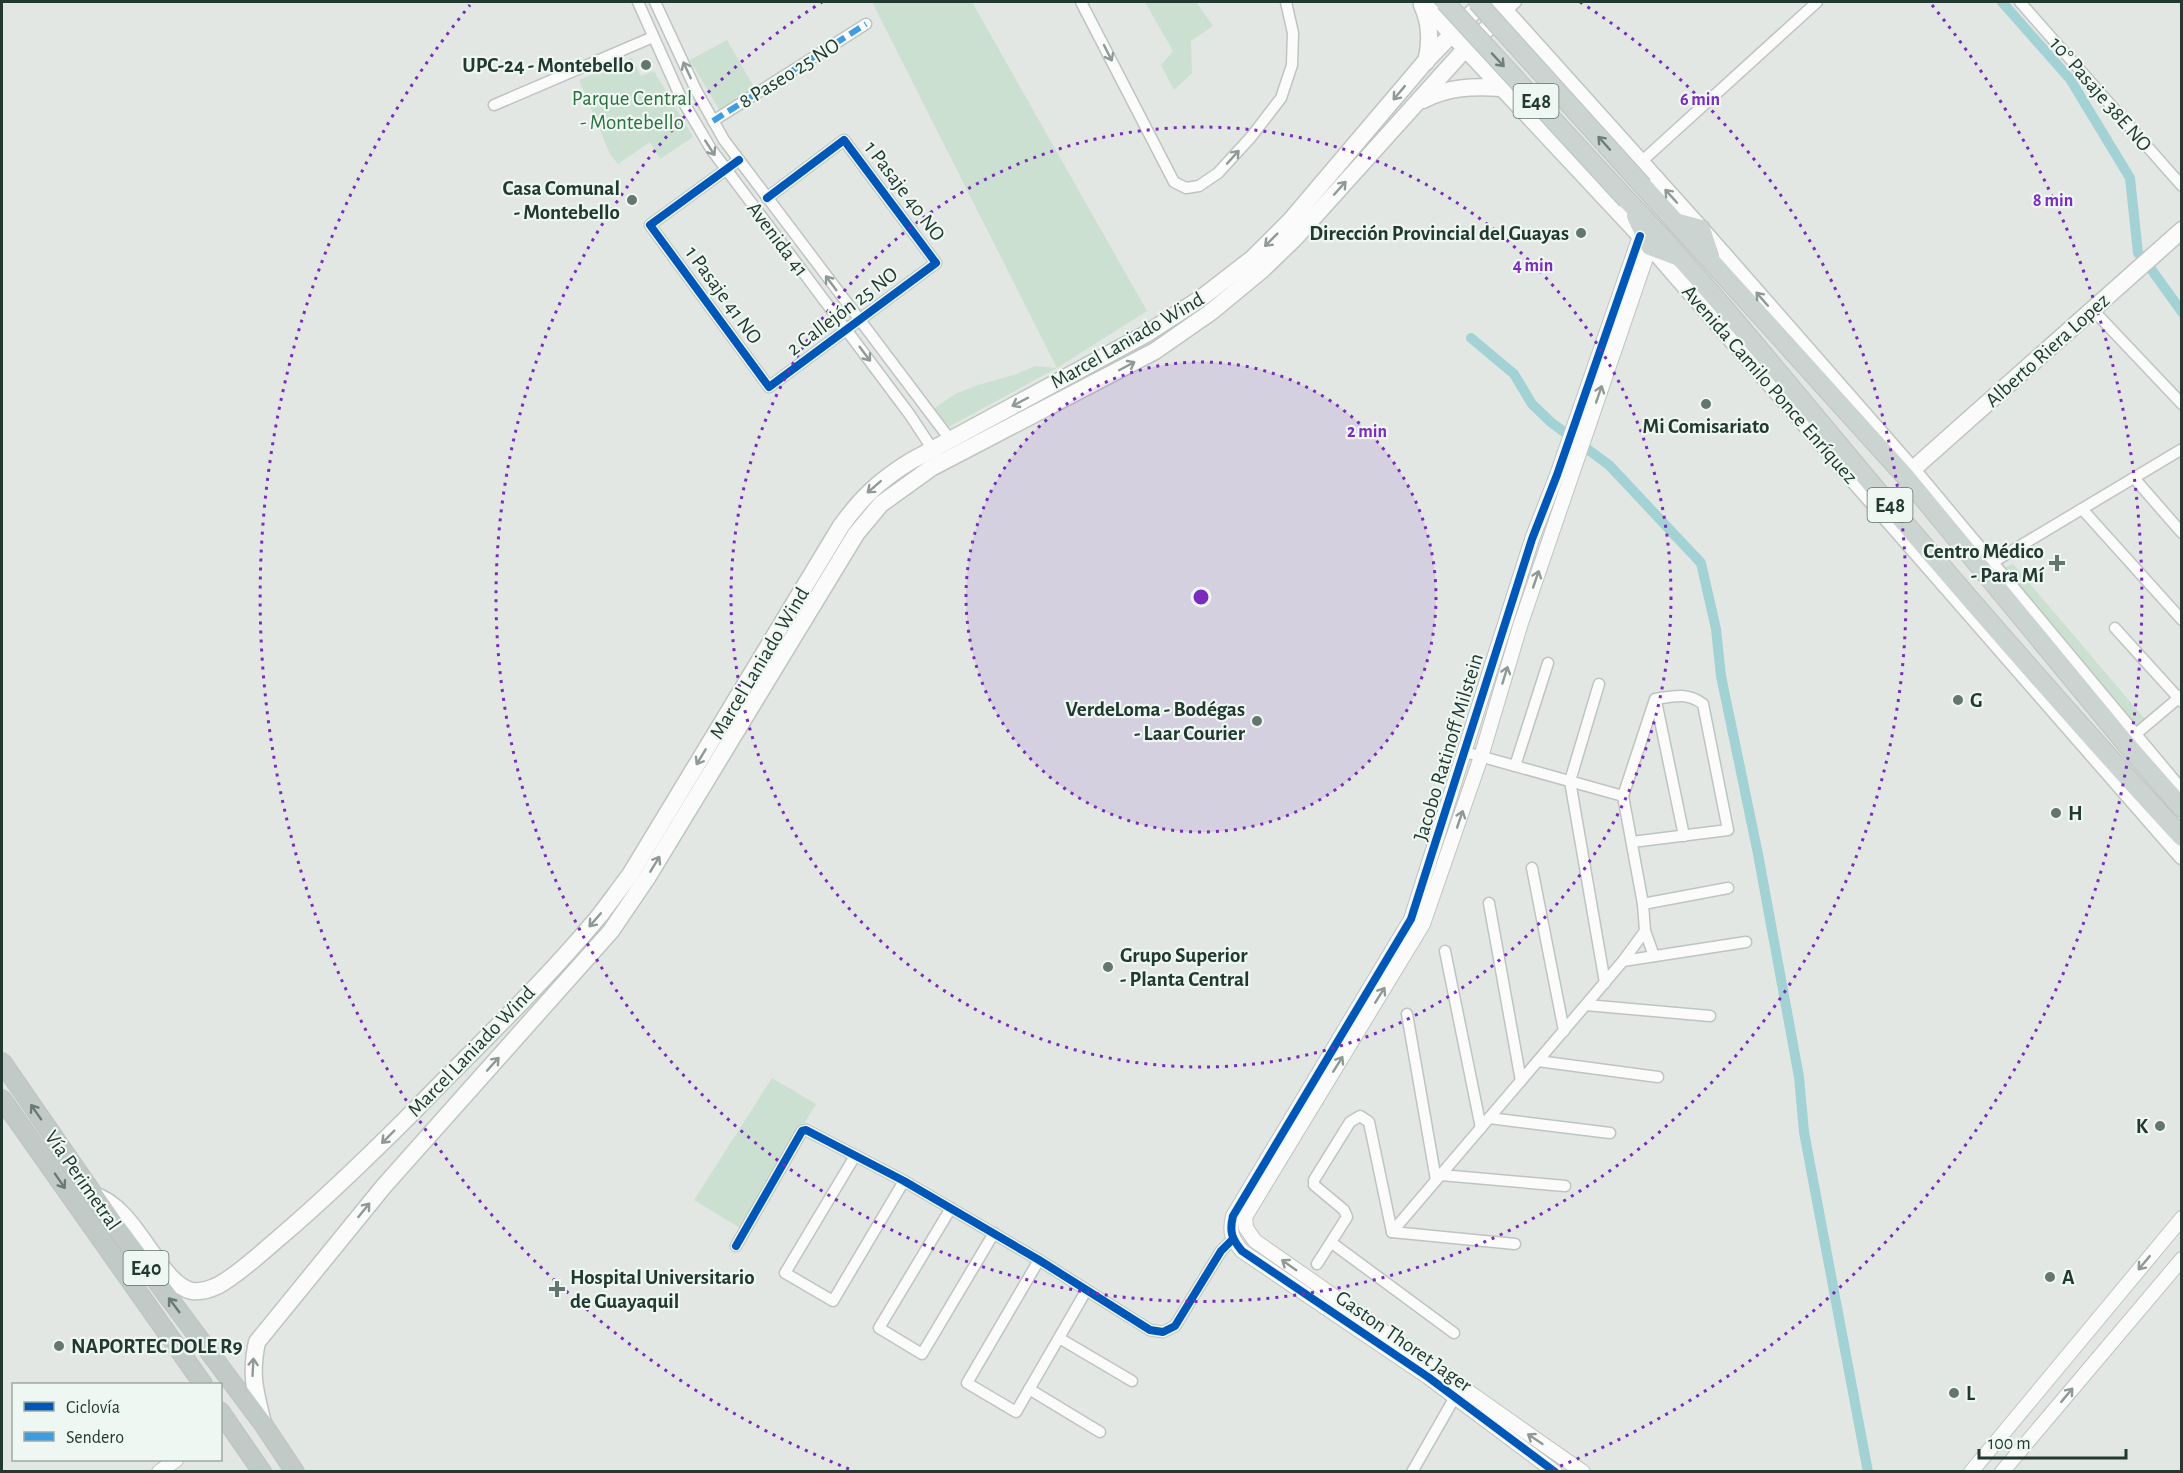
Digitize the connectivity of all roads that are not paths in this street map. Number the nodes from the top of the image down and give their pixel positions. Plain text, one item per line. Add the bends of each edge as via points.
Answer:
1 (638, 2) edge
2 (655, 2) edge
3 (1081, 2) edge
4 (1286, 2) edge
5 (1421, 2) edge
6 (1445, 2) edge
7 (1477, 2) edge
8 (1482, 2) edge
9 (1817, 2) edge
10 (2020, 2) edge
11 (1506, 4) edge
12 (866, 24) dead end
13 (1452, 33) junction
14 (654, 37) junction
15 (1466, 48) junction
16 (1425, 62) junction
17 (1501, 88) junction
18 (1416, 103) junction
19 (494, 105) dead end
20 (713, 121) junction
21 (739, 160) junction
22 (1641, 162) junction
23 (726, 170) junction
24 (2181, 186) edge
25 (767, 198) junction
26 (1628, 202) junction
27 (1675, 222) junction
28 (1701, 229) junction
29 (2181, 230) edge
30 (1645, 241) junction
31 (1682, 258) junction
32 (936, 263) joint
33 (1712, 263) junction
34 (2092, 309) junction
35 (860, 320) junction
36 (847, 330) junction
37 (769, 387) joint
38 (2181, 404) edge
39 (955, 446) junction
40 (2181, 449) edge
41 (937, 456) junction
42 (1908, 472) junction
43 (2134, 478) junction
44 (2082, 509) junction
45 (2181, 533) edge
46 (1981, 561) junction
47 (2181, 620) edge
48 (2115, 628) dead end
49 (1548, 663) dead end
50 (1599, 684) dead end
51 (2048, 690) junction
52 (2180, 698) edge
53 (1655, 699) junction
54 (2057, 713) junction
55 (2115, 714) joint
56 (2076, 722) junction
57 (2132, 745) junction
58 (2102, 750) junction
59 (1465, 752) junction
60 (1481, 757) junction
61 (1515, 765) junction
62 (1570, 781) junction
63 (2181, 794) edge
64 (1623, 796) junction
65 (2136, 803) junction
66 (2181, 808) edge
67 (1684, 836) junction
68 (2181, 837) edge
69 (1632, 842) junction
70 (2181, 856) edge
71 (1532, 868) dead end
72 (1728, 888) dead end
73 (1489, 903) dead end
74 (1643, 904) junction
75 (1645, 931) junction
76 (1746, 942) dead end
77 (1445, 951) dead end
78 (1654, 957) junction
79 (1623, 961) junction
80 (1605, 983) junction
81 (1586, 1005) junction
82 (1407, 1014) dead end
83 (1710, 1016) dead end
84 (1564, 1031) junction
85 (1538, 1061) junction
86 (2, 1062) edge
87 (1658, 1077) dead end
88 (1321, 1080) junction
89 (1521, 1081) junction
90 (2, 1099) edge
91 (1489, 1118) junction
92 (1481, 1128) junction
93 (1610, 1133) dead end
94 (855, 1156) junction
95 (1438, 1178) junction
96 (904, 1181) junction
97 (1565, 1186) dead end
98 (93, 1195) junction
99 (951, 1208) junction
100 (2181, 1218) edge
101 (1245, 1228) joint
102 (994, 1233) junction
103 (1392, 1233) junction
104 (1233, 1239) junction
105 (1332, 1243) junction
106 (1515, 1244) dead end
107 (736, 1246) dead end
108 (2181, 1259) edge
109 (1039, 1260) junction
110 (1317, 1264) dead end
111 (1086, 1291) junction
112 (1376, 1325) junction
113 (1454, 1333) dead end
114 (1059, 1338) junction
115 (1368, 1338) junction
116 (1132, 1381) dead end
117 (202, 1383) edge
118 (1029, 1389) junction
119 (1455, 1397) junction
120 (223, 1420) edge
121 (263, 1424) junction
122 (1100, 1432) dead end
123 (175, 1461) edge
124 (159, 1472) edge
125 (262, 1472) edge
126 (294, 1472) edge
127 (1412, 1472) edge
128 (1555, 1472) edge
129 (1583, 1472) edge
130 (1971, 1472) edge
131 (2002, 1472) edge

1 - 14 street, Avenida 41
20 -> 2 street, Avenida 41
3 -> 4 street via 1174,182 1186,188 1199,186 1218,173 1281,98 1292,64 1293,33
5 - 13 main road, Avenida Camilo Ponce Enríquez / E48
5 - 16 main road via 1430,30
6 -> 26 main road, Avenida Camilo Ponce Enríquez / E48, bridge
27 -> 7 main road, Avenida Camilo Ponce Enríquez / E48, bridge
8 - 13 main road, Marcel Laniado Wind
9 - 22 street
10 - 24 street, 10° Pasaje 38E NO
11 - 15 main road, Marcel Laniado Wind
11 - 22 main road, Avenida Camilo Ponce Enríquez / E48
12 - 20 street, 8 Paseo 25 NO
13 - 15 main road, Avenida Camilo Ponce Enríquez / E48
13 - 16 main road, Marcel Laniado Wind
14 - 19 street
14 -> 23 street, Avenida 41 via 681,98
15 - 17 main road, Avenida Camilo Ponce Enríquez / E48
15 - 18 main road, Marcel Laniado Wind
16 -> 39 main road, Marcel Laniado Wind via 1291,220 1252,258 1200,299 1146,334
17 - 18 main road via 1458,88
17 - 30 main road, Avenida Camilo Ponce Enríquez / E48
39 -> 18 main road, Marcel Laniado Wind via 1155,351 1211,312 1296,237
20 - 21 street, Avenida 41
21 - 23 street
21 - 25 street, Avenida 41
28 -> 22 main road, Avenida Camilo Ponce Enríquez / E48
23 - 36 street, Avenida 41
23 - 37 street, 1 Pasaje 41 NO via 650,225
25 - 32 street, 1 Pasaje 40 NO via 844,140
35 -> 25 street, Avenida 41
26 - 30 main road
26 - 31 main road, Avenida Camilo Ponce Enríquez / E48
27 - 28 main road
27 - 33 main road, Avenida Camilo Ponce Enríquez / E48
28 - 33 main road
42 -> 28 main road, Avenida Camilo Ponce Enríquez / E48
29 - 34 main road, Alberto Riera Lopez
30 - 31 main road
30 - 54 main road, Avenida Camilo Ponce Enríquez / E48
30 - 59 street, Jacobo Ratinoff Milstein via 1532,539
60 -> 30 street, Jacobo Ratinoff Milstein
31 - 51 main road, Avenida Camilo Ponce Enríquez / E48
32 - 35 street, 2 Callejón 25 NO
33 - 42 main road, Avenida Camilo Ponce Enríquez / E48
34 - 38 street
34 - 42 main road, Alberto Riera Lopez
35 - 36 street, 2 Callejón 25 NO
35 - 39 street, Avenida 41
36 - 37 street, 2 Callejón 25 NO
36 -> 41 street, Avenida 41
39 - 41 main road, Marcel Laniado Wind
40 - 43 street
41 -> 98 main road, Marcel Laniado Wind via 889,475 851,512 630,875 600,914 502,1021 349,1177 306,1215 218,1285 192,1291 170,1276 113,1204
121 -> 41 main road, Marcel Laniado Wind via 253,1380 257,1342 384,1186 611,931 856,534 881,504
42 - 46 main road, Avenida Camilo Ponce Enríquez / E48
43 - 44 street
43 - 45 street
44 - 46 street
44 - 47 street
46 - 55 main road, Avenida Camilo Ponce Enríquez / E48
46 - 57 main road, Avenida Camilo Ponce Enríquez / E48 via 1995,585
48 - 52 street
49 - 61 street
50 - 62 street
51 - 54 main road
51 - 56 main road, Avenida Camilo Ponce Enríquez / E48
52 - 57 street
53 - 64 street
53 - 67 street
53 - 67 street via 1684,695 1703,704 1728,830
54 - 56 main road
54 - 65 main road, Avenida Camilo Ponce Enríquez / E48
55 - 57 main road
56 - 58 main road, Avenida Camilo Ponce Enríquez / E48
57 - 63 main road
57 - 66 main road, Avenida Camilo Ponce Enríquez / E48
58 - 65 main road
58 - 68 main road, Avenida Camilo Ponce Enríquez / E48
59 - 60 street
59 - 88 street, Jacobo Ratinoff Milstein via 1411,918
60 - 61 street
88 -> 60 street, Jacobo Ratinoff Milstein via 1423,924
61 - 62 street
62 - 64 street
62 - 80 street
64 - 69 street
65 - 70 main road, Avenida Camilo Ponce Enríquez / E48
67 - 69 street
69 - 74 street
71 - 84 street
72 - 74 street
73 - 89 street
74 - 75 street
75 - 78 street
75 - 79 street
76 - 78 street
77 - 92 street
78 - 79 street
79 - 80 street
80 - 81 street
81 - 83 street
81 - 84 street
82 - 95 street
84 - 85 street
85 - 87 street
85 - 89 street
98 -> 86 highway, Vía Perimetral / E40
88 - 101 street, Jacobo Ratinoff Milstein via 1251,1205
88 - 104 street, Jacobo Ratinoff Milstein via 1233,1216
89 - 91 street
90 -> 117 highway, Vía Perimetral / E40
91 - 92 street
91 - 93 street
92 - 95 street
94 - 96 street
94 - 96 street via 785,1273 833,1301
94 - 107 street via 812,1132 802,1131
95 - 97 street
95 - 103 street
96 - 99 street
121 -> 98 highway, Vía Perimetral / E40
99 - 102 street
99 - 102 street via 879,1328 922,1354
100 -> 130 street
112 -> 101 street, Gaston Thoret Jager via 1255,1241
102 - 109 street
103 - 105 street via 1369,1122 1359,1116 1350,1122 1314,1180 1314,1185 1347,1217
103 - 106 street
104 - 111 street via 1221,1251 1175,1326 1163,1332 1150,1330
104 - 115 street, Gaston Thoret Jager via 1242,1251
105 - 110 street
105 - 113 street
131 -> 108 street
109 - 111 street
109 - 118 street via 967,1383 1016,1412
111 - 114 street
112 - 115 street
129 -> 112 street, Gaston Thoret Jager
114 - 116 street
114 - 118 street
115 - 119 street, Gaston Thoret Jager
118 - 122 street
119 - 127 street
119 - 128 street, Gaston Thoret Jager
120 - 125 highway
121 - 126 highway, Vía Perimetral / E40
123 - 124 street

